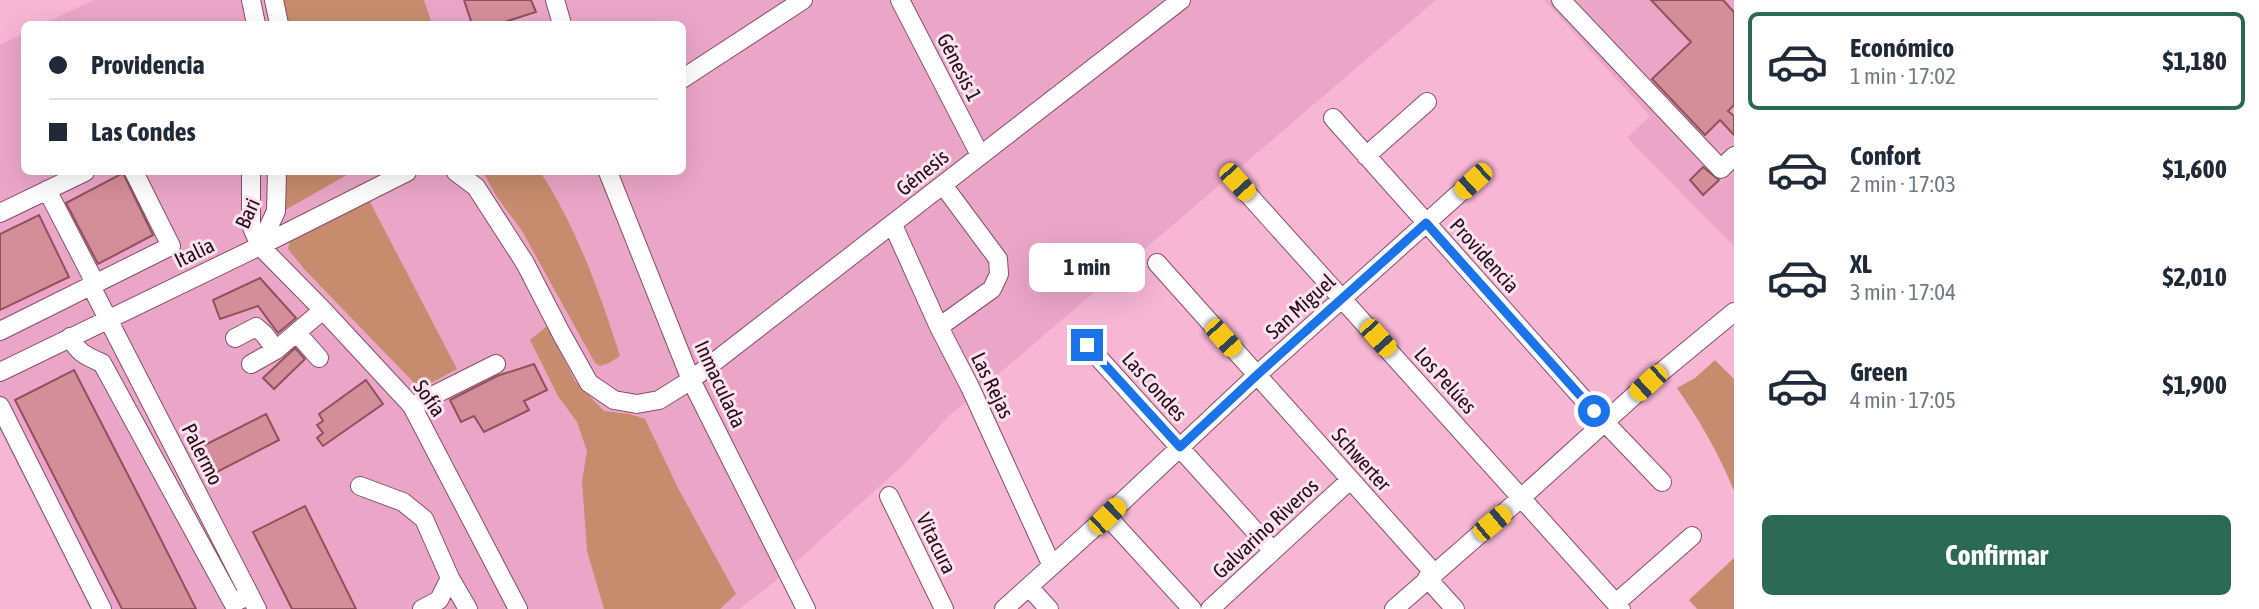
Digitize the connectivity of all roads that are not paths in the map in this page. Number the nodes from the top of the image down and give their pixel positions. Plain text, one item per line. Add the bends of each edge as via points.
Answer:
1 (251, 0) edge
2 (274, 0) edge
3 (555, 0) edge
4 (803, 0) edge
5 (900, 0) edge
6 (1181, 0) edge
7 (1561, 0) edge
8 (255, 21) edge
9 (278, 21) edge
10 (561, 21) edge
11 (686, 76) edge
12 (1427, 103) dead end
13 (1333, 118) dead end
14 (980, 155) junction
15 (1366, 156) junction
16 (1734, 156) edge
17 (79, 175) edge
18 (136, 175) edge
19 (251, 175) edge
20 (277, 175) edge
21 (401, 175) edge
22 (460, 175) edge
23 (609, 175) edge
24 (1473, 181) dead end
25 (1237, 182) dead end
26 (943, 185) junction
27 (42, 192) junction
28 (0, 213) edge
29 (1426, 223) junction
30 (893, 225) junction
31 (260, 246) junction
32 (1157, 263) dead end
33 (91, 286) junction
34 (1342, 299) junction
35 (323, 310) junction
36 (1734, 312) edge
37 (108, 319) junction
38 (939, 327) junction
39 (0, 331) edge
40 (297, 333) junction
41 (70, 337) junction
42 (235, 338) dead end
43 (1087, 345) dead end
44 (276, 351) junction
45 (319, 358) dead end
46 (251, 364) dead end
47 (496, 364) dead end
48 (0, 372) edge
49 (1257, 375) junction
50 (691, 380) junction
51 (0, 406) edge
52 (412, 406) junction
53 (1604, 422) junction
54 (167, 434) junction
55 (146, 442) junction
56 (1180, 447) junction
57 (1350, 480) junction
58 (1662, 482) dead end
59 (360, 486) dead end
60 (889, 496) dead end
61 (1521, 498) junction
62 (202, 502) junction
63 (184, 512) junction
64 (1107, 516) junction
65 (1692, 536) dead end
66 (1273, 551) junction
67 (1052, 566) junction
68 (1430, 575) junction
69 (450, 578) junction
70 (1029, 587) junction
71 (253, 602) edge
72 (442, 604) edge
73 (1618, 606) edge
74 (103, 609) edge
75 (422, 609) edge
76 (468, 609) edge
77 (518, 609) edge
78 (806, 609) edge
79 (944, 609) edge
80 (1004, 609) edge
81 (1049, 609) edge
82 (1192, 609) edge
83 (1210, 609) edge
84 (1394, 609) edge
85 (1455, 609) edge

1 - 8 street
2 - 9 street
3 - 10 street
4 - 11 street
5 - 14 street, Génesis 1
6 - 14 street, Génesis
7 - 16 street via 1721,169
12 - 15 street
13 - 15 street, Providencia
14 - 26 street, Génesis
15 - 29 street, Providencia
17 - 27 street
18 - 33 street via 171,246
19 - 31 street, Bari via 251,225
20 - 31 street, Bari via 276,211
21 - 31 street, Italia
22 - 50 street via 476,187 525,263 589,383 614,400 637,404 659,400
23 - 50 street, Inmaculada
24 - 29 street, San Miguel
25 - 34 street, Los Pelúes
26 - 30 street, Génesis
26 - 38 street via 998,259 999,274 992,289
27 - 28 street
27 - 33 street, Palermo via 92,276
29 - 34 street, San Miguel
29 - 53 street, Providencia
30 - 38 street, Las Rejas
30 - 50 street, Génesis
31 - 35 street, Sofía
31 - 37 street, Italia
32 - 49 street, Schwerter
33 - 37 street, Palermo
33 - 39 street
34 - 49 street, San Miguel
34 - 61 street, Los Pelúes
35 - 40 street
35 - 52 street, Sofía
36 - 53 street
37 - 41 street, Italia
37 - 54 street, Palermo
38 - 67 street, Las Rejas
40 - 44 street
40 - 45 street
41 - 48 street, Italia
41 - 55 street via 83,356 102,362
42 - 44 street via 256,327
43 - 56 street, Las Condes
44 - 46 street
47 - 52 street
49 - 56 street, San Miguel
49 - 57 street, Schwerter
50 - 78 street, Inmaculada
51 - 74 street
52 - 77 street, Sofía
53 - 58 street, Providencia
53 - 61 street
54 - 55 street
54 - 62 street, Palermo
55 - 63 street
56 - 64 street, San Miguel
56 - 66 street, Las Condes
57 - 66 street, Galvarino Riveros
57 - 68 street, Schwerter
59 - 69 street via 415,509 424,519
60 - 79 street, Vitacura
61 - 68 street
61 - 73 street, Los Pelúes
62 - 63 street
62 - 71 street, Palermo
63 - 71 street via 233,603
64 - 67 street, San Miguel
64 - 82 street
65 - 73 street
66 - 83 street, Galvarino Riveros
67 - 70 street, San Miguel
68 - 84 street
68 - 85 street, Schwerter
69 - 72 street
69 - 76 street
70 - 80 street, San Miguel
70 - 81 street
72 - 75 street

